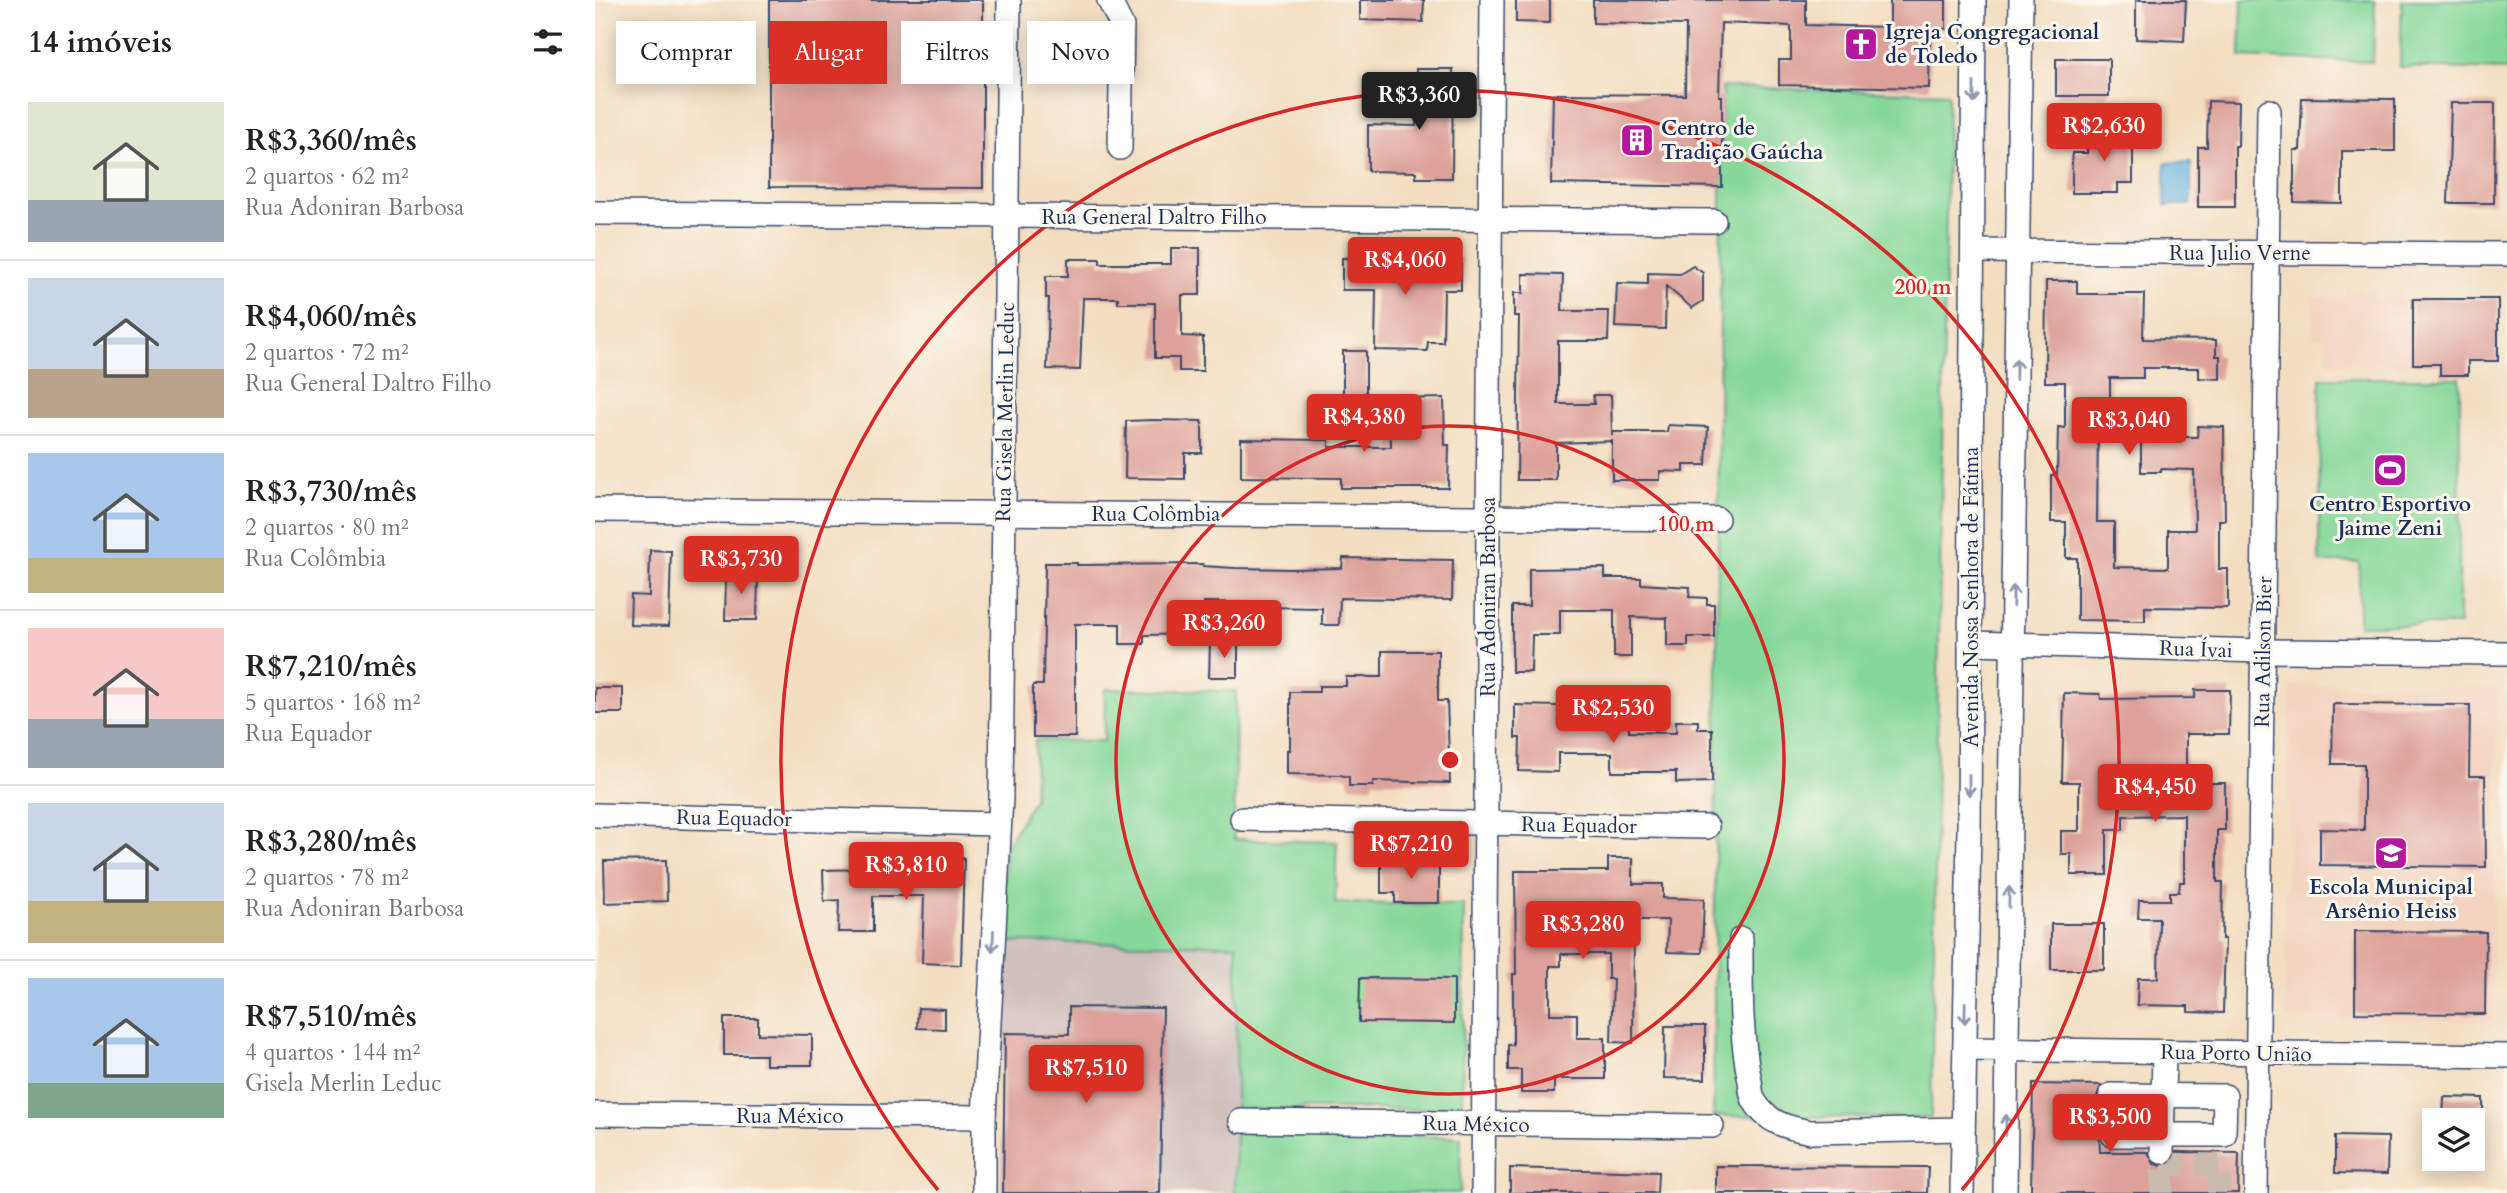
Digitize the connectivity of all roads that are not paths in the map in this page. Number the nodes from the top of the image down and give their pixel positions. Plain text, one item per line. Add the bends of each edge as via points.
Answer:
1 (1009, 0) edge
2 (1109, 0) edge
3 (1492, 0) edge
4 (1974, 0) edge
5 (2021, 0) edge
6 (2269, 111) dead end
7 (1120, 148) dead end
8 (595, 213) edge
9 (1007, 216) junction
10 (1491, 219) junction
11 (1714, 221) dead end
12 (1973, 251) junction
13 (2018, 251) junction
14 (2268, 254) junction
15 (2507, 254) edge
16 (595, 510) edge
17 (1004, 513) junction
18 (1488, 517) junction
19 (1717, 519) dead end
20 (1970, 643) junction
21 (2012, 644) junction
22 (2263, 651) junction
23 (2507, 653) edge
24 (595, 815) edge
25 (1242, 820) dead end
26 (999, 824) junction
27 (1486, 824) junction
28 (1707, 827) dead end
29 (1741, 939) dead end
30 (1965, 1049) junction
31 (2007, 1050) junction
32 (2164, 1052) junction
33 (2256, 1053) junction
34 (2507, 1056) edge
35 (2163, 1095) junction
36 (595, 1114) edge
37 (984, 1117) junction
38 (1241, 1121) dead end
39 (1483, 1124) junction
40 (1712, 1126) dead end
41 (1963, 1129) junction
42 (2162, 1144) junction
43 (984, 1193) edge
44 (1483, 1193) edge
45 (1962, 1193) edge
46 (2005, 1193) edge
47 (2256, 1193) edge

1 - 9 street, Rua Gisela Merlin Leduc
2 - 7 street via 1122,26
3 - 10 street, Rua Adoniran Barbosa
4 -> 12 street, Avenida Nossa Senhora de Fátima
5 - 13 street, Avenida Nossa Senhora de Fátima
6 - 14 street, Rua Adilson Bier
8 - 9 street, Rua General Daltro Filho
9 - 10 street, Rua General Daltro Filho
9 - 17 street, Rua Gisela Merlin Leduc
10 - 11 street, Rua General Daltro Filho
10 - 18 street, Rua Adoniran Barbosa
12 - 13 street, Rua Julio Verne
12 - 20 street, Avenida Nossa Senhora de Fátima
13 - 14 street, Rua Julio Verne
21 -> 13 street, Avenida Nossa Senhora de Fátima
14 - 15 street, Rua Julio Verne
14 - 22 street, Rua Adilson Bier
16 - 17 street, Rua Colômbia
17 - 18 street, Rua Colômbia
17 - 26 street, Rua Gisela Merlin Leduc
18 - 19 street, Rua Colômbia
18 - 27 street, Rua Adoniran Barbosa
20 - 21 street, Rua Ívai
20 -> 30 street, Avenida Nossa Senhora de Fátima
21 - 22 street, Rua Ívai
31 -> 21 street, Avenida Nossa Senhora de Fátima
22 - 23 street, Rua Ívai
22 - 33 street, Rua Adilson Bier
24 - 26 street, Rua Equador
25 - 27 street, Rua Equador
26 -> 37 street, Rua Gisela Merlin Leduc
27 - 28 street, Rua Equador
27 - 39 street, Rua Adoniran Barbosa
29 - 41 street via 1746,1065 1754,1102 1771,1120 1811,1132
30 - 31 street, Rua Porto União
30 - 41 street, Avenida Nossa Senhora de Fátima
31 - 32 street, Rua Porto União
46 -> 31 street, Avenida Nossa Senhora de Fátima
32 - 33 street, Rua Porto União
32 - 35 street
33 - 34 street, Rua Porto União
33 - 47 street, Rua Adilson Bier
35 - 42 street
35 - 42 street via 2111,1095 2113,1135
35 - 42 street via 2225,1096 2224,1135
36 - 37 street, Rua México
37 - 43 street, Rua Gisela Merlin Leduc
38 - 39 street, Rua México
39 - 40 street, Rua México
39 - 44 street, Rua Adoniran Barbosa
41 - 45 street, Avenida Nossa Senhora de Fátima

